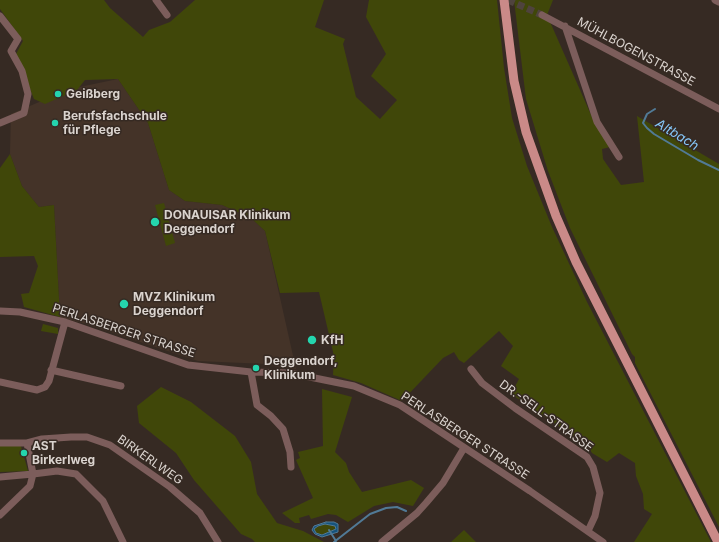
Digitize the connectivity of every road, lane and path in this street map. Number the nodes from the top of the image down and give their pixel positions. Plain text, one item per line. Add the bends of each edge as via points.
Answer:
1 (156, 0) edge
2 (504, 0) edge
3 (715, 0) edge
4 (719, 2) edge
5 (167, 15) dead end
6 (542, 15) tunnel mouth
7 (0, 16) edge
8 (565, 26) junction
9 (719, 109) edge
10 (0, 123) edge
11 (619, 157) dead end
12 (0, 311) edge
13 (66, 322) junction
14 (51, 370) junction
15 (471, 370) dead end
16 (251, 372) junction
17 (0, 382) edge
18 (121, 386) dead end
19 (0, 443) edge
20 (27, 443) junction
21 (464, 448) junction
22 (291, 467) dead end
23 (33, 474) junction
24 (0, 477) edge
25 (0, 515) edge
26 (588, 531) junction
27 (124, 542) edge
28 (218, 542) edge
29 (382, 542) edge
30 (603, 542) edge
31 (718, 542) edge

1 - 5 street
2 - 31 main road via 514,81 526,132 556,216 576,262
3 - 4 street
6 - 8 street, MÜHLBOGENSTRASSE
7 - 10 street via 18,39 11,51 22,71 28,94 24,113
8 - 9 street, MÜHLBOGENSTRASSE
8 - 11 street via 597,122
12 - 13 street, PERLASBERGER STRASSE via 20,312
13 - 14 street
13 - 16 street, PERLASBERGER STRASSE via 188,365
14 - 17 street via 45,387 37,390
14 - 18 street
15 - 26 street, DR.-SELL-STRASSE via 482,383 515,408 587,457 593,467 600,493 595,516
16 - 21 street, PERLASBERGER STRASSE via 290,373 354,386 400,405
16 - 22 street via 257,405 283,429 290,452
19 - 20 street, BIRKERLWEG
20 - 23 street
20 - 28 street, BIRKERLWEG via 42,439 76,437 110,445 170,487 200,513
21 - 26 street, PERLASBERGER STRASSE
21 - 29 street via 443,483 417,513
23 - 24 street
23 - 25 street via 30,486
23 - 27 street via 57,471 76,474 102,501
26 - 30 street, PERLASBERGER STRASSE

